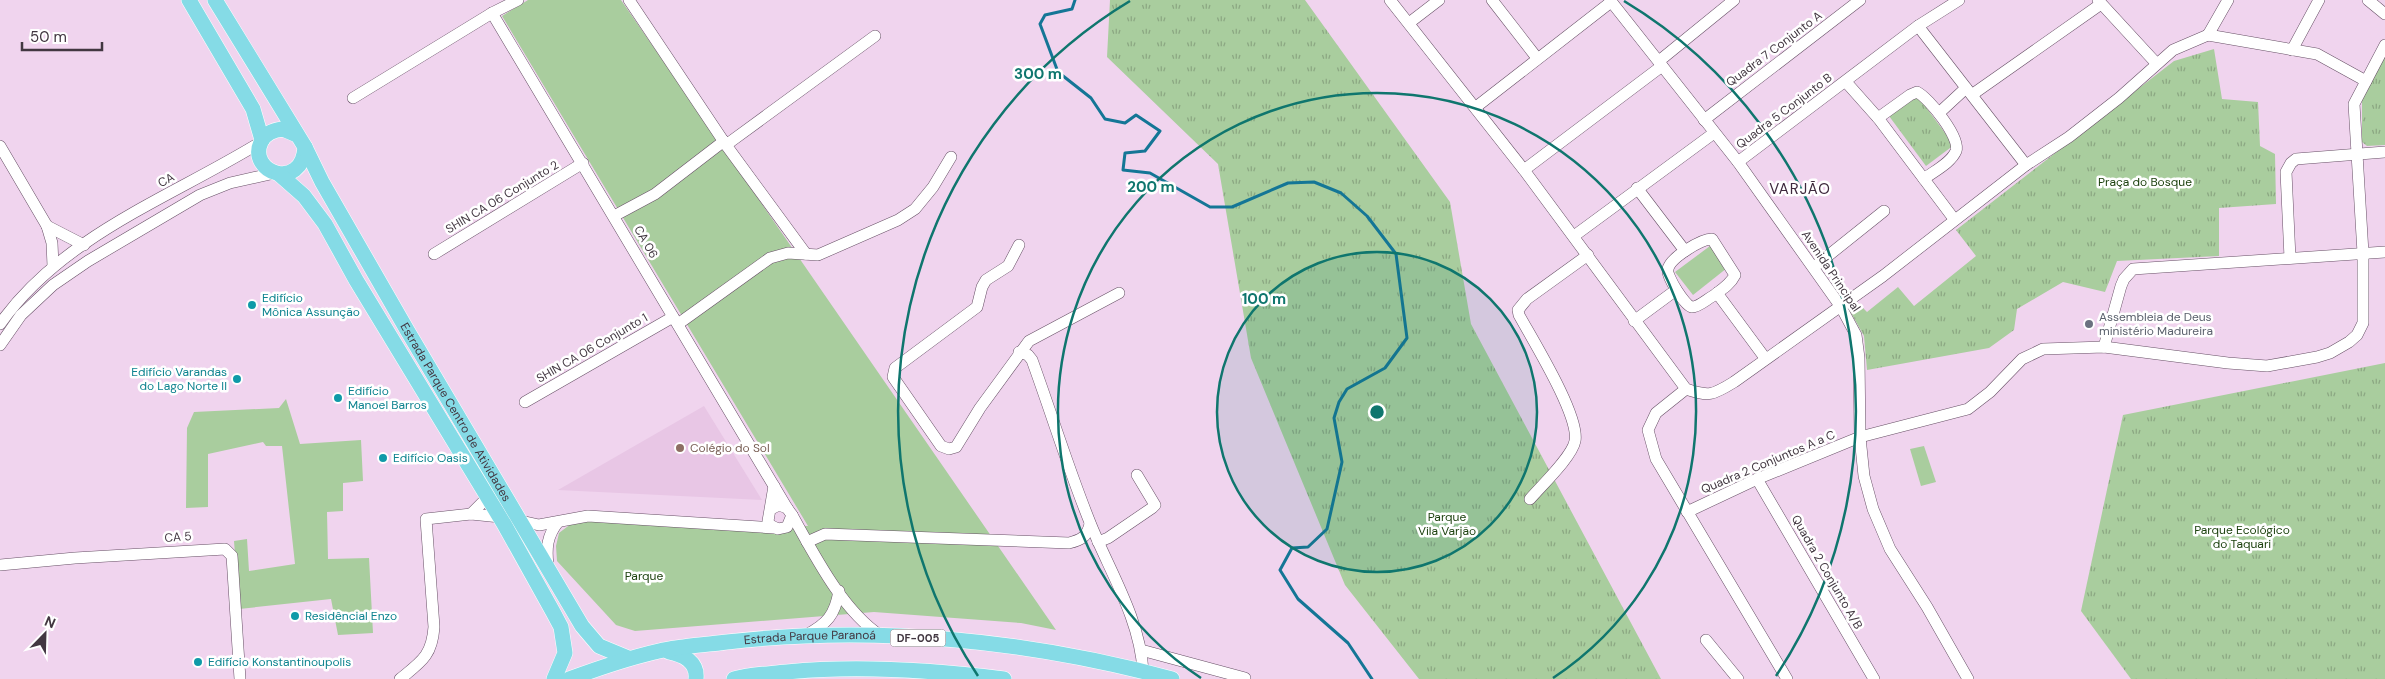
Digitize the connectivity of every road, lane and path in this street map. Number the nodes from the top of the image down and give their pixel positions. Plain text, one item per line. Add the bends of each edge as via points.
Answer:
1 (189, 0) edge
2 (215, 0) edge
3 (518, 0) edge
4 (629, 0) edge
5 (1390, 0) edge
6 (1439, 0) edge
7 (1492, 0) edge
8 (1860, 0) edge
9 (1958, 0) edge
10 (2228, 0) edge
11 (2319, 0) edge
12 (2368, 0) edge
13 (1610, 1) edge
14 (1732, 1) edge
15 (2100, 2) edge
16 (492, 13) junction
17 (2385, 14) edge
18 (1408, 23) junction
19 (1918, 26) junction
20 (2208, 35) junction
21 (875, 36) dead end
22 (2385, 45) edge
23 (2292, 50) junction
24 (1537, 58) junction
25 (1661, 63) junction
26 (2156, 64) junction
27 (2366, 81) junction
28 (1846, 82) junction
29 (1969, 91) junction
30 (353, 98) dead end
31 (1476, 107) junction
32 (1938, 113) junction
33 (1878, 118) junction
34 (1704, 120) junction
35 (1714, 133) junction
36 (262, 141) junction
37 (301, 141) junction
38 (725, 143) junction
39 (0, 146) edge
40 (2385, 152) edge
41 (2355, 154) junction
42 (951, 157) dead end
43 (1738, 162) junction
44 (584, 163) junction
45 (2026, 165) junction
46 (0, 168) edge
47 (13, 169) junction
48 (1524, 170) junction
49 (277, 173) junction
50 (1924, 179) junction
51 (1637, 188) junction
52 (1884, 211) dead end
53 (614, 216) junction
54 (1954, 219) junction
55 (48, 226) junction
56 (1574, 236) junction
57 (84, 245) junction
58 (1018, 245) dead end
59 (1686, 251) junction
60 (2385, 252) edge
61 (2363, 253) junction
62 (434, 254) dead end
63 (806, 254) junction
64 (1588, 255) junction
65 (2290, 258) junction
66 (53, 266) junction
67 (1814, 267) junction
68 (1676, 290) junction
69 (1119, 293) dead end
70 (1717, 293) junction
71 (1841, 307) junction
72 (675, 320) junction
73 (1634, 321) junction
74 (0, 324) edge
75 (0, 345) edge
76 (2104, 347) junction
77 (1019, 352) junction
78 (1765, 358) junction
79 (1686, 389) junction
80 (525, 402) dead end
81 (1860, 437) junction
82 (1137, 475) dead end
83 (1757, 479) junction
84 (774, 486) junction
85 (487, 498) junction
86 (1530, 499) dead end
87 (770, 511) junction
88 (790, 512) junction
89 (1687, 512) junction
90 (471, 514) junction
91 (500, 518) junction
92 (521, 521) junction
93 (558, 522) junction
94 (744, 524) junction
95 (1090, 524) junction
96 (774, 528) junction
97 (807, 542) junction
98 (1098, 542) junction
99 (0, 565) edge
100 (548, 568) junction
101 (839, 591) junction
102 (806, 635) junction
103 (881, 636) junction
104 (1706, 640) dead end
105 (662, 650) junction
106 (1141, 650) junction
107 (628, 658) junction
108 (1143, 671) junction
109 (960, 676) edge
110 (1245, 678) dead end
111 (240, 679) edge
112 (400, 679) edge
113 (554, 679) edge
114 (569, 679) edge
115 (696, 679) edge
116 (734, 679) edge
117 (1004, 679) edge
118 (1172, 679) edge
119 (1738, 679) edge
120 (1787, 679) edge
121 (1874, 679) edge
122 (1968, 679) edge

1 - 36 main road via 253,109
2 - 37 main road, Estrada Parque Centro de Atividades
3 - 16 street
4 - 38 street
5 - 18 street
6 - 18 street
7 - 24 street
8 - 34 street, Quadra 7 Conjunto A
9 - 19 street, Quadra 5 Conjunto B
10 - 20 street
11 - 23 street
12 - 17 street
13 - 24 street
13 - 25 street, Avenida Principal
14 - 25 street
15 - 26 street
15 - 29 street
16 - 30 street
16 - 44 street, CA 06
18 - 31 street
19 - 28 street, Quadra 5 Conjunto B
19 - 29 street
20 - 23 street
20 - 26 street via 2173,50
21 - 38 street
22 - 27 street, Quadra 2 Conjuntos A a C
23 - 27 street via 2318,54
24 - 31 street
25 - 34 street, Avenida Principal
25 - 48 street
26 - 45 street via 2104,110
27 - 41 street, Quadra 2 Conjuntos A a C via 2354,104
28 - 33 street
28 - 43 street, Quadra 5 Conjunto B
29 - 32 street
29 - 45 street
31 - 48 street
32 - 33 street via 1917,92
32 - 50 street via 1955,138 1957,149 1952,157
33 - 50 street
34 - 35 street, Avenida Principal
35 - 43 street, Avenida Principal
35 - 51 street
36 - 37 main road via 268,134 283,129
36 - 49 main road via 261,160
36 - 57 street, CA via 91,238
37 - 49 main road via 302,162 298,168 292,172
37 - 92 main road, Estrada Parque Centro de Atividades via 407,330
38 - 53 street via 655,194
38 - 63 street
39 - 47 street
40 - 41 street
41 - 61 street, Quadra 2 Conjuntos A a C
41 - 65 street via 2296,159 2291,163 2286,172
42 - 63 street, SHIN CA 06 Conjunto 1 via 915,209 898,220 818,255
43 - 67 street, Avenida Principal
44 - 53 street, CA 06
44 - 62 street, SHIN CA 06 Conjunto 2
45 - 54 street
46 - 47 street
47 - 55 street
48 - 56 street
49 - 75 street via 230,183 200,195 88,261 53,285 21,315
49 - 85 main road, Estrada Parque Centro de Atividades via 304,196 325,224
50 - 54 street
51 - 56 street
51 - 59 street
52 - 67 street
53 - 72 street, CA 06
54 - 71 street
55 - 57 street
55 - 66 street
56 - 64 street
57 - 66 street, CA
58 - 77 street via 1008,266 986,280 977,307 895,368 893,377 941,446 949,449 956,446
59 - 68 street via 1668,268
59 - 70 street via 1712,239 1735,275
60 - 61 street
61 - 65 street
61 - 76 street, Quadra 2 Conjuntos A a C via 2363,323 2357,335 2330,353 2267,366
63 - 72 street, SHIN CA 06 Conjunto 1 via 788,252 770,258
64 - 73 street
64 - 86 street via 1527,299 1518,310 1562,397 1572,420 1575,441 1568,455
65 - 76 street via 2134,269 2120,286
66 - 74 street, CA via 16,302
67 - 71 street, Avenida Principal
68 - 70 street via 1687,305 1694,307
68 - 73 street
69 - 77 street via 1029,341
70 - 78 street
71 - 78 street
71 - 81 street, Avenida Principal via 1856,335 1858,346
72 - 80 street, SHIN CA 06 Conjunto 1
72 - 84 street, CA 06
73 - 79 street
76 - 81 street, Quadra 2 Conjuntos A a C via 2064,347 2036,352 2022,359 1990,392 1968,408
77 - 95 street via 1032,360
78 - 79 street via 1714,395
79 - 89 street via 1656,413 1648,430 1656,459
81 - 83 street, Quadra 2 Conjuntos A a C
81 - 122 street, Avenida Principal via 1867,492 1890,549 1928,607
82 - 98 street via 1155,504
83 - 89 street, Quadra 2 Conjuntos A a C
83 - 121 street, Quadra 2 Conjunto A/B
84 - 87 street
84 - 88 street, CA 06
85 - 90 street
85 - 91 main road, Estrada Parque Centro de Atividades
87 - 88 street via 779,505
87 - 94 street
87 - 96 street via 768,521
88 - 96 street via 787,527
88 - 97 street, CA 06
89 - 120 street
90 - 91 street
90 - 112 street via 426,519 434,627 432,644 422,661
91 - 113 main road, Estrada Parque Centro de Atividades via 561,628 565,653
92 - 93 street via 539,525
92 - 100 main road, Estrada Parque Centro de Atividades
93 - 94 street via 588,516
93 - 100 street via 546,548
94 - 96 street
95 - 97 street via 1088,534 1069,543 824,534
95 - 98 street
97 - 101 street, CA 06
98 - 106 street
99 - 111 street, CA 5 via 225,549 232,556
100 - 107 main road, Estrada Parque Centro de Atividades via 589,637 599,646
101 - 102 street via 836,606 824,626
101 - 103 street, CA 06 via 864,625
102 - 103 main road, Estrada Parque Paranoá / DF-005
102 - 105 main road, Estrada Parque Paranoá / DF-005
103 - 108 main road, Estrada Parque Paranoá / DF-005 via 1024,648
104 - 119 street
105 - 107 main road, Estrada Parque Paranoá / DF-005
105 - 115 main road via 688,658 694,665
106 - 108 street
106 - 110 street
107 - 114 main road, Estrada Parque Paranoá / DF-005
108 - 118 main road, Estrada Parque Paranoá / DF-005
109 - 116 main road via 828,668
109 - 117 main road

